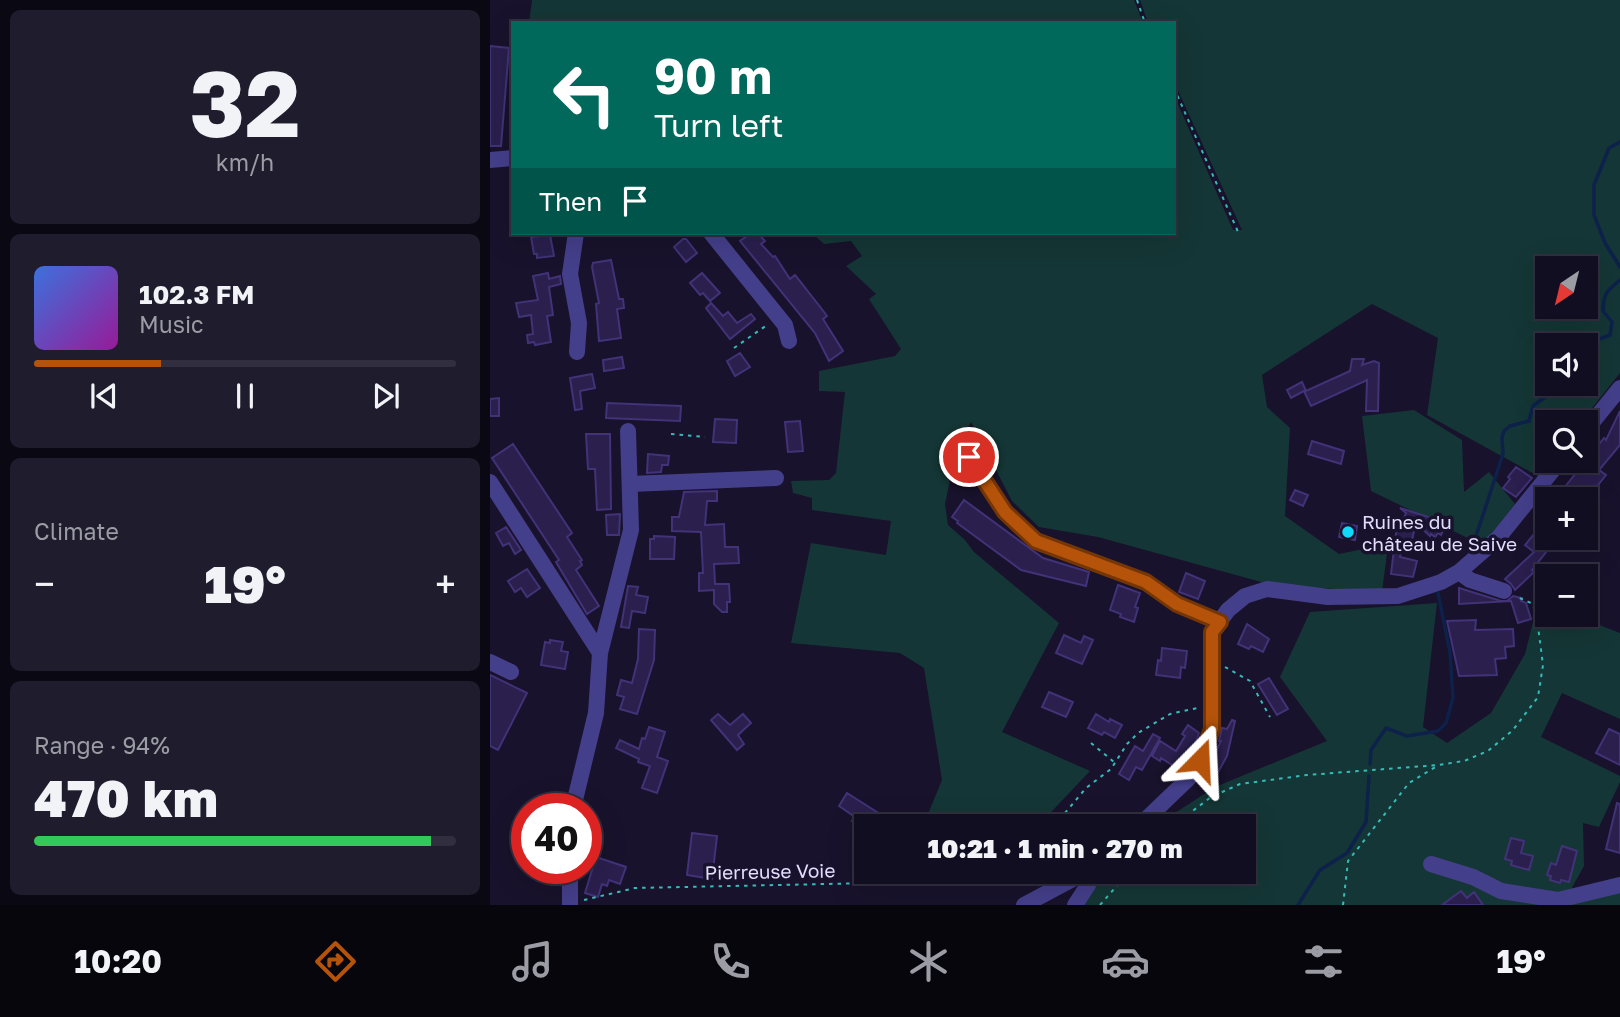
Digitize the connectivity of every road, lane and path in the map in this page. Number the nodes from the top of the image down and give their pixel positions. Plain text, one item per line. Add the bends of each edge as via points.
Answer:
1 (1137, 0) edge
2 (1144, 21) edge
3 (1176, 92) edge
4 (511, 158) edge
5 (490, 160) edge
6 (1239, 234) dead end
7 (576, 235) edge
8 (713, 235) edge
9 (779, 318) junction
10 (789, 341) dead end
11 (734, 348) dead end
12 (577, 352) dead end
13 (1620, 388) edge
14 (1598, 415) edge
15 (628, 431) dead end
16 (671, 434) dead end
17 (705, 437) dead end
18 (969, 457) dead end
19 (1550, 473) edge
20 (776, 478) dead end
21 (490, 482) edge
22 (630, 484) junction
23 (1459, 572) junction
24 (1504, 591) joint
25 (1220, 622) junction
26 (600, 653) junction
27 (490, 662) edge
28 (1212, 667) junction
29 (511, 672) dead end
30 (1212, 706) junction
31 (1270, 716) dead end
32 (1091, 743) dead end
33 (1115, 763) junction
34 (1438, 765) junction
35 (577, 793) edge
36 (1064, 814) edge
37 (1152, 814) edge
38 (1189, 814) edge
39 (1431, 864) dead end
40 (854, 883) edge
41 (570, 884) edge
42 (1065, 884) edge
43 (1088, 884) edge
44 (1118, 884) edge
45 (1620, 884) edge
46 (570, 905) edge
47 (1024, 905) edge
48 (1075, 905) edge
49 (1100, 905) edge
50 (1343, 905) edge

1 - 2 path
3 - 6 path
4 - 5 street
7 - 12 street via 570,275 579,323
8 - 9 street
9 - 10 street
9 - 11 path
13 - 14 street
15 - 22 street
16 - 17 path
18 - 25 street via 1005,512 1036,541 1146,582 1177,604
19 - 23 street via 1498,538
20 - 22 street
21 - 26 street
22 - 26 street via 631,530
23 - 24 street
23 - 25 street via 1398,596 1328,597 1267,589 1245,596
24 - 34 path via 1531,603 1536,611 1543,665 1538,697 1513,730 1488,751
25 - 28 street via 1212,632
26 - 35 street via 596,713
27 - 29 street
28 - 30 street
28 - 31 path via 1223,666 1250,681
30 - 33 path via 1170,714 1149,725 1127,744
30 - 37 street via 1212,729 1200,760 1189,778
32 - 33 path
33 - 36 path
34 - 38 path via 1240,784
34 - 50 path via 1409,783 1348,861
39 - 45 street via 1501,891 1558,900
40 - 46 path, Pierreuse Voie via 635,888
41 - 46 street
42 - 47 street
43 - 48 street
44 - 49 path

